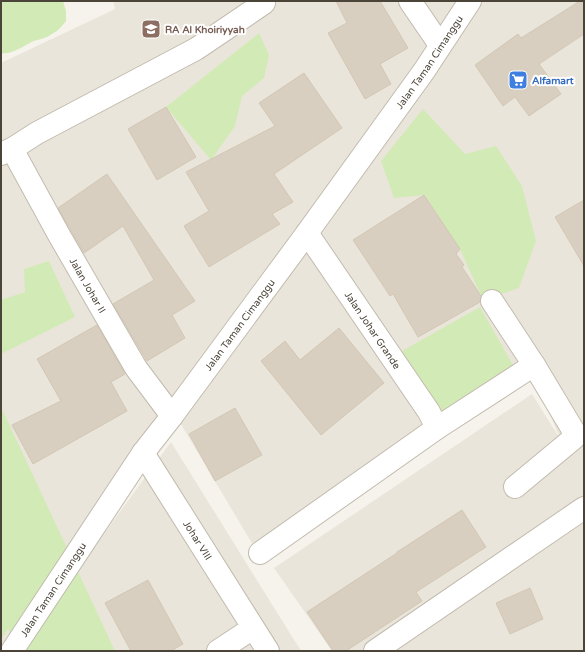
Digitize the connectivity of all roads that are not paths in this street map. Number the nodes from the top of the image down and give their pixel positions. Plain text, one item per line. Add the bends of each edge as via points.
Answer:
1 (263, 1) edge
2 (410, 1) edge
3 (470, 1) edge
4 (440, 45) junction
5 (7, 152) edge
6 (307, 233) junction
7 (492, 301) dead end
8 (534, 365) junction
9 (172, 416) junction
10 (437, 428) junction
11 (143, 453) junction
12 (515, 487) dead end
13 (584, 508) edge
14 (260, 553) dead end
15 (253, 628) junction
16 (12, 651) edge
17 (218, 651) edge
18 (268, 651) edge
19 (375, 651) edge

1 - 5 street via 264,3 196,49 37,133
2 - 4 street
3 - 4 street, Jalan Taman Cimanggu
4 - 6 street, Jalan Taman Cimanggu
5 - 9 street, Jalan Johar II via 136,368
6 - 9 street, Jalan Taman Cimanggu
6 - 10 street, Jalan Johar Grande via 429,412
7 - 8 street
8 - 10 street
8 - 12 street via 576,435
9 - 11 street, Jalan Taman Cimanggu
10 - 14 street
11 - 15 street, Johar VIII
11 - 16 street, Jalan Taman Cimanggu
13 - 19 street
15 - 17 street
15 - 18 street, Johar VIII

